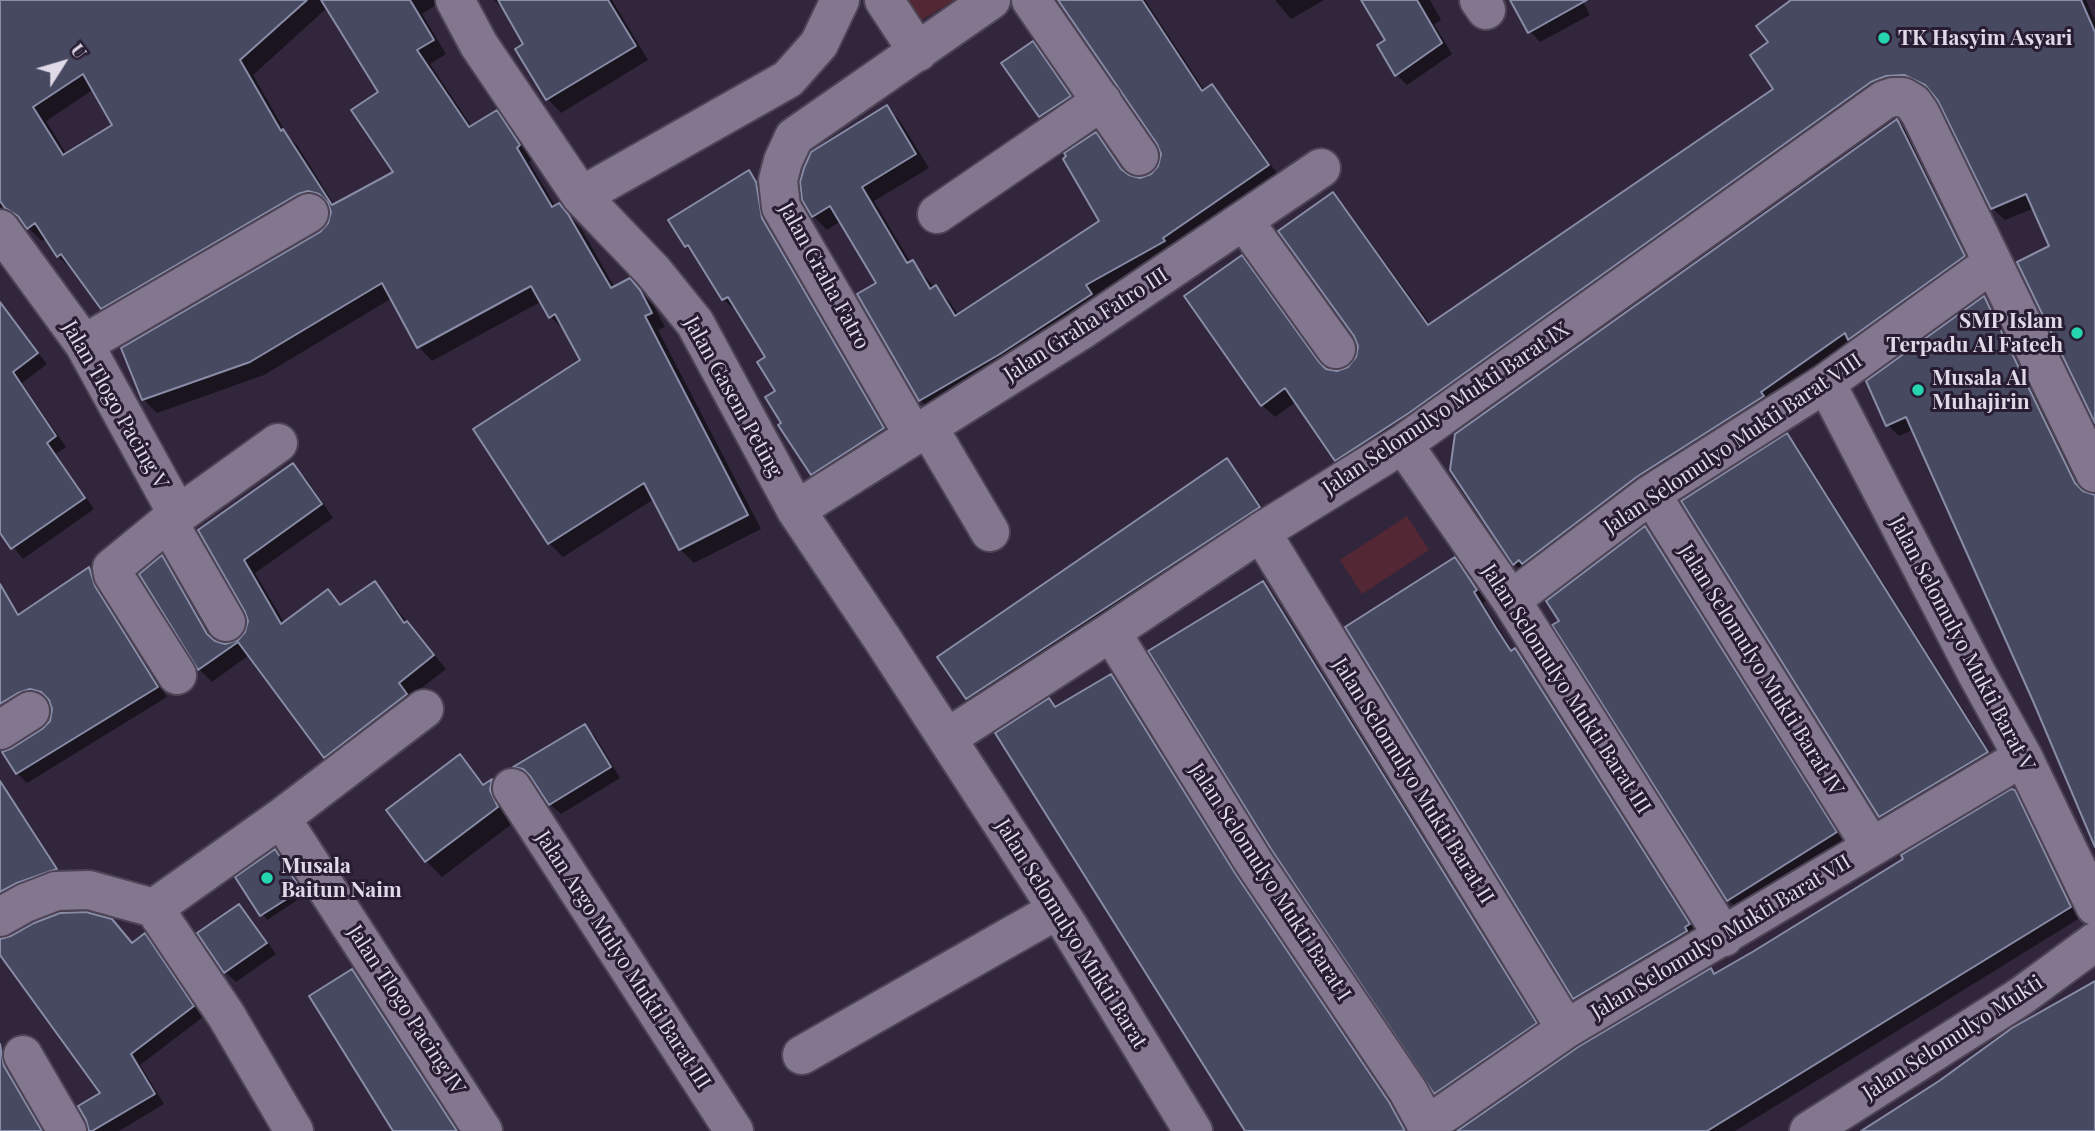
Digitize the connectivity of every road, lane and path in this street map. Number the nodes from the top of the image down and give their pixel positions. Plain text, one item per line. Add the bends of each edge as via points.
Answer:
1 (455, 0) edge
2 (840, 0) edge
3 (884, 0) edge
4 (991, 0) edge
5 (1031, 0) edge
6 (918, 52) junction
7 (1102, 101) junction
8 (1139, 156) dead end
9 (1321, 168) dead end
10 (581, 196) junction
11 (309, 213) dead end
12 (937, 214) dead end
13 (1244, 220) junction
14 (0, 229) edge
15 (1991, 264) junction
16 (11, 268) edge
17 (83, 344) junction
18 (1336, 349) dead end
19 (1826, 383) junction
20 (921, 431) junction
21 (278, 443) dead end
22 (1404, 444) junction
23 (2095, 473) edge
24 (1651, 494) junction
25 (796, 510) junction
26 (173, 519) junction
27 (990, 532) dead end
28 (1261, 532) junction
29 (1510, 600) junction
30 (226, 622) dead end
31 (1111, 632) junction
32 (177, 675) dead end
33 (424, 709) dead end
34 (947, 738) junction
35 (2022, 757) junction
36 (512, 788) dead end
37 (281, 818) junction
38 (1871, 846) junction
39 (2095, 906) edge
40 (154, 908) junction
41 (1057, 910) junction
42 (0, 917) edge
43 (1724, 937) junction
44 (2095, 942) edge
45 (1566, 1030) junction
46 (23, 1055) dead end
47 (802, 1055) dead end
48 (1428, 1128) edge
49 (67, 1131) edge
50 (295, 1131) edge
51 (483, 1131) edge
52 (734, 1131) edge
53 (1193, 1131) edge
54 (1810, 1131) edge

1 - 10 street, Jalan Gasem Peting via 479,45
2 - 10 street via 820,44 788,79
3 - 6 street
4 - 6 street, Jalan Graha Fatro
5 - 7 street
6 - 20 street, Jalan Graha Fatro via 794,137 778,180 782,207
7 - 8 street
7 - 12 street
9 - 13 street, Jalan Graha Fatro III
10 - 25 street, Jalan Gasem Peting via 695,323
11 - 17 street
13 - 18 street
13 - 20 street, Jalan Graha Fatro III
14 - 16 street, Jalan Tlogo Pacing V
15 - 19 street, Jalan Selomulyo Mukti Barat VIII
15 - 22 street, Jalan Selomulyo Mukti Barat IX via 1920,113 1903,97 1893,97
15 - 23 street
16 - 17 street, Jalan Tlogo Pacing V
17 - 26 street, Jalan Tlogo Pacing V
19 - 24 street, Jalan Selomulyo Mukti Barat VIII
19 - 35 street, Jalan Selomulyo Mukti Barat V
20 - 25 street, Jalan Graha Fatro III
20 - 27 street
21 - 26 street
22 - 28 street, Jalan Selomulyo Mukti Barat IX
22 - 29 street, Jalan Selomulyo Mukti Barat III
24 - 29 street, Jalan Selomulyo Mukti Barat VIII
24 - 38 street, Jalan Selomulyo Mukti Barat IV
25 - 34 street, Jalan Gasem Peting
26 - 30 street, Jalan Tlogo Pacing V
26 - 32 street via 112,571
28 - 31 street, Jalan Selomulyo Mukti Barat IX
28 - 45 street, Jalan Selomulyo Mukti Barat II
29 - 43 street, Jalan Selomulyo Mukti Barat III
31 - 34 street, Jalan Selomulyo Mukti Barat IX
31 - 48 street, Jalan Selomulyo Mukti Barat I
33 - 37 street
34 - 41 street, Jalan Selomulyo Mukti Barat
35 - 38 street, Jalan Selomulyo Mukti Barat VII
35 - 39 street, Jalan Selomulyo Mukti Barat V
36 - 52 street, Jalan Argo Mulyo Mukti Barat III
37 - 40 street
37 - 51 street, Jalan Tlogo Pacing IV
38 - 43 street, Jalan Selomulyo Mukti Barat VII
40 - 42 street via 89,890 56,891
40 - 50 street via 226,1015
41 - 47 street
41 - 53 street, Jalan Selomulyo Mukti Barat
43 - 45 street, Jalan Selomulyo Mukti Barat VII
44 - 54 street, Jalan Selomulyo Mukti via 2020,997
45 - 48 street, Jalan Selomulyo Mukti Barat VII
46 - 49 street

